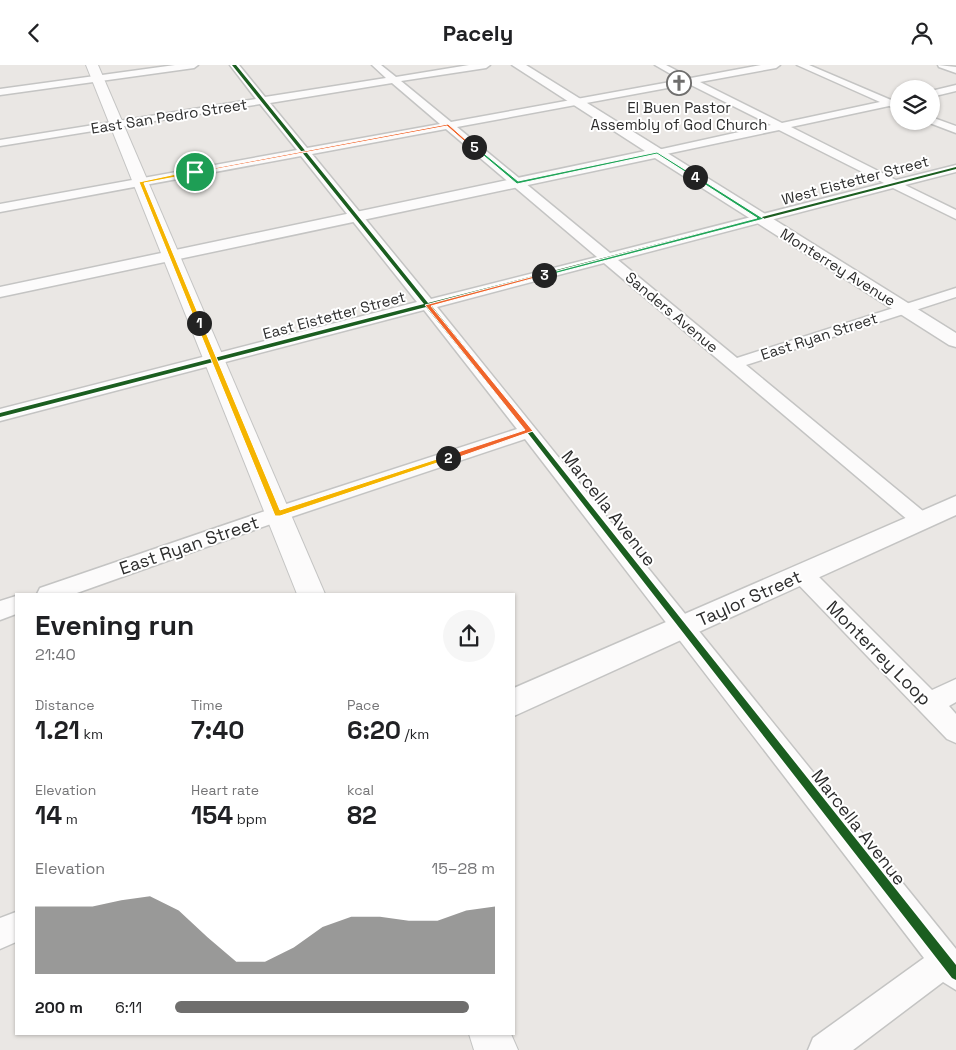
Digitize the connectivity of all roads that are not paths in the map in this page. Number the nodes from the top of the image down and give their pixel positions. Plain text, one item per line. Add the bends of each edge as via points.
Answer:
1 (194, 65) edge
2 (234, 65) edge
3 (376, 65) edge
4 (486, 65) edge
5 (518, 65) edge
6 (659, 65) edge
7 (776, 65) edge
8 (801, 65) edge
9 (942, 65) edge
10 (956, 70) edge
11 (95, 72) edge
12 (394, 80) junction
13 (690, 81) junction
14 (956, 88) edge
15 (0, 92) edge
16 (940, 92) edge
17 (263, 101) junction
18 (576, 101) junction
19 (890, 101) edge
20 (890, 104) edge
21 (940, 124) edge
22 (117, 125) junction
23 (448, 125) junction
24 (780, 126) junction
25 (956, 130) edge
26 (0, 143) edge
27 (304, 152) junction
28 (657, 153) junction
29 (956, 168) edge
30 (141, 182) junction
31 (517, 183) junction
32 (895, 184) junction
33 (0, 208) edge
34 (956, 215) edge
35 (356, 217) junction
36 (762, 219) junction
37 (171, 256) junction
38 (608, 258) junction
39 (0, 292) edge
40 (956, 292) edge
41 (428, 305) junction
42 (904, 309) junction
43 (956, 341) edge
44 (215, 360) junction
45 (734, 364) junction
46 (0, 415) edge
47 (529, 431) junction
48 (956, 505) edge
49 (278, 514) junction
50 (922, 521) junction
51 (802, 574) junction
52 (51, 593) edge
53 (310, 593) edge
54 (15, 605) edge
55 (0, 611) edge
56 (683, 627) junction
57 (956, 690) edge
58 (515, 703) edge
59 (929, 704) junction
60 (956, 731) edge
61 (15, 927) edge
62 (0, 934) edge
63 (951, 967) edge
64 (490, 1035) edge
65 (496, 1050) edge
66 (825, 1050) edge

1 - 11 street
2 - 17 street, Marcella Avenue
3 - 12 street, Sanders Avenue
4 - 12 street, East San Pedro Street
5 - 18 street, Monterrey Avenue
6 - 13 street
7 - 13 street
8 - 19 street
9 - 10 street
11 - 15 street
11 - 22 main road
12 - 17 street, East San Pedro Street
12 - 23 street, Sanders Avenue
13 - 18 street
13 - 24 street
14 - 16 street
17 - 22 street, East San Pedro Street
17 - 27 street, Marcella Avenue
18 - 23 street
18 - 28 street, Monterrey Avenue
20 - 24 street
21 - 25 street
22 - 26 street, East San Pedro Street
22 - 30 main road
23 - 27 street
23 - 31 street, Sanders Avenue
24 - 28 street
24 - 32 street
27 - 30 street
27 - 35 street, Marcella Avenue
28 - 31 street
28 - 36 street, Monterrey Avenue
29 - 32 street, West Eistetter Street
30 - 33 street
30 - 37 main road
31 - 35 street
31 - 38 street, Sanders Avenue
32 - 34 street
32 - 36 street, West Eistetter Street
35 - 37 street
35 - 41 street, Marcella Avenue
36 - 38 street, East Eistetter Street
36 - 42 street, Monterrey Avenue
37 - 39 street
37 - 44 main road
38 - 41 street, East Eistetter Street
38 - 45 street, Sanders Avenue
40 - 42 street, East Ryan Street
41 - 44 street, East Eistetter Street
41 - 47 street, Marcella Avenue
42 - 43 street, Monterrey Avenue
42 - 45 street, East Ryan Street
44 - 46 street, East Eistetter Street
44 - 49 main road
45 - 50 street, Sanders Avenue
47 - 49 street, East Ryan Street
47 - 56 street, Marcella Avenue
48 - 50 street, Taylor Street
49 - 52 street, East Ryan Street
49 - 53 main road
50 - 51 street, Taylor Street
51 - 56 street, Taylor Street
51 - 59 street, Monterrey Loop
54 - 55 street
56 - 58 street, Taylor Street
56 - 63 street, Marcella Avenue
57 - 59 street
59 - 60 street, Monterrey Loop
61 - 62 street
63 - 66 street
64 - 65 main road

